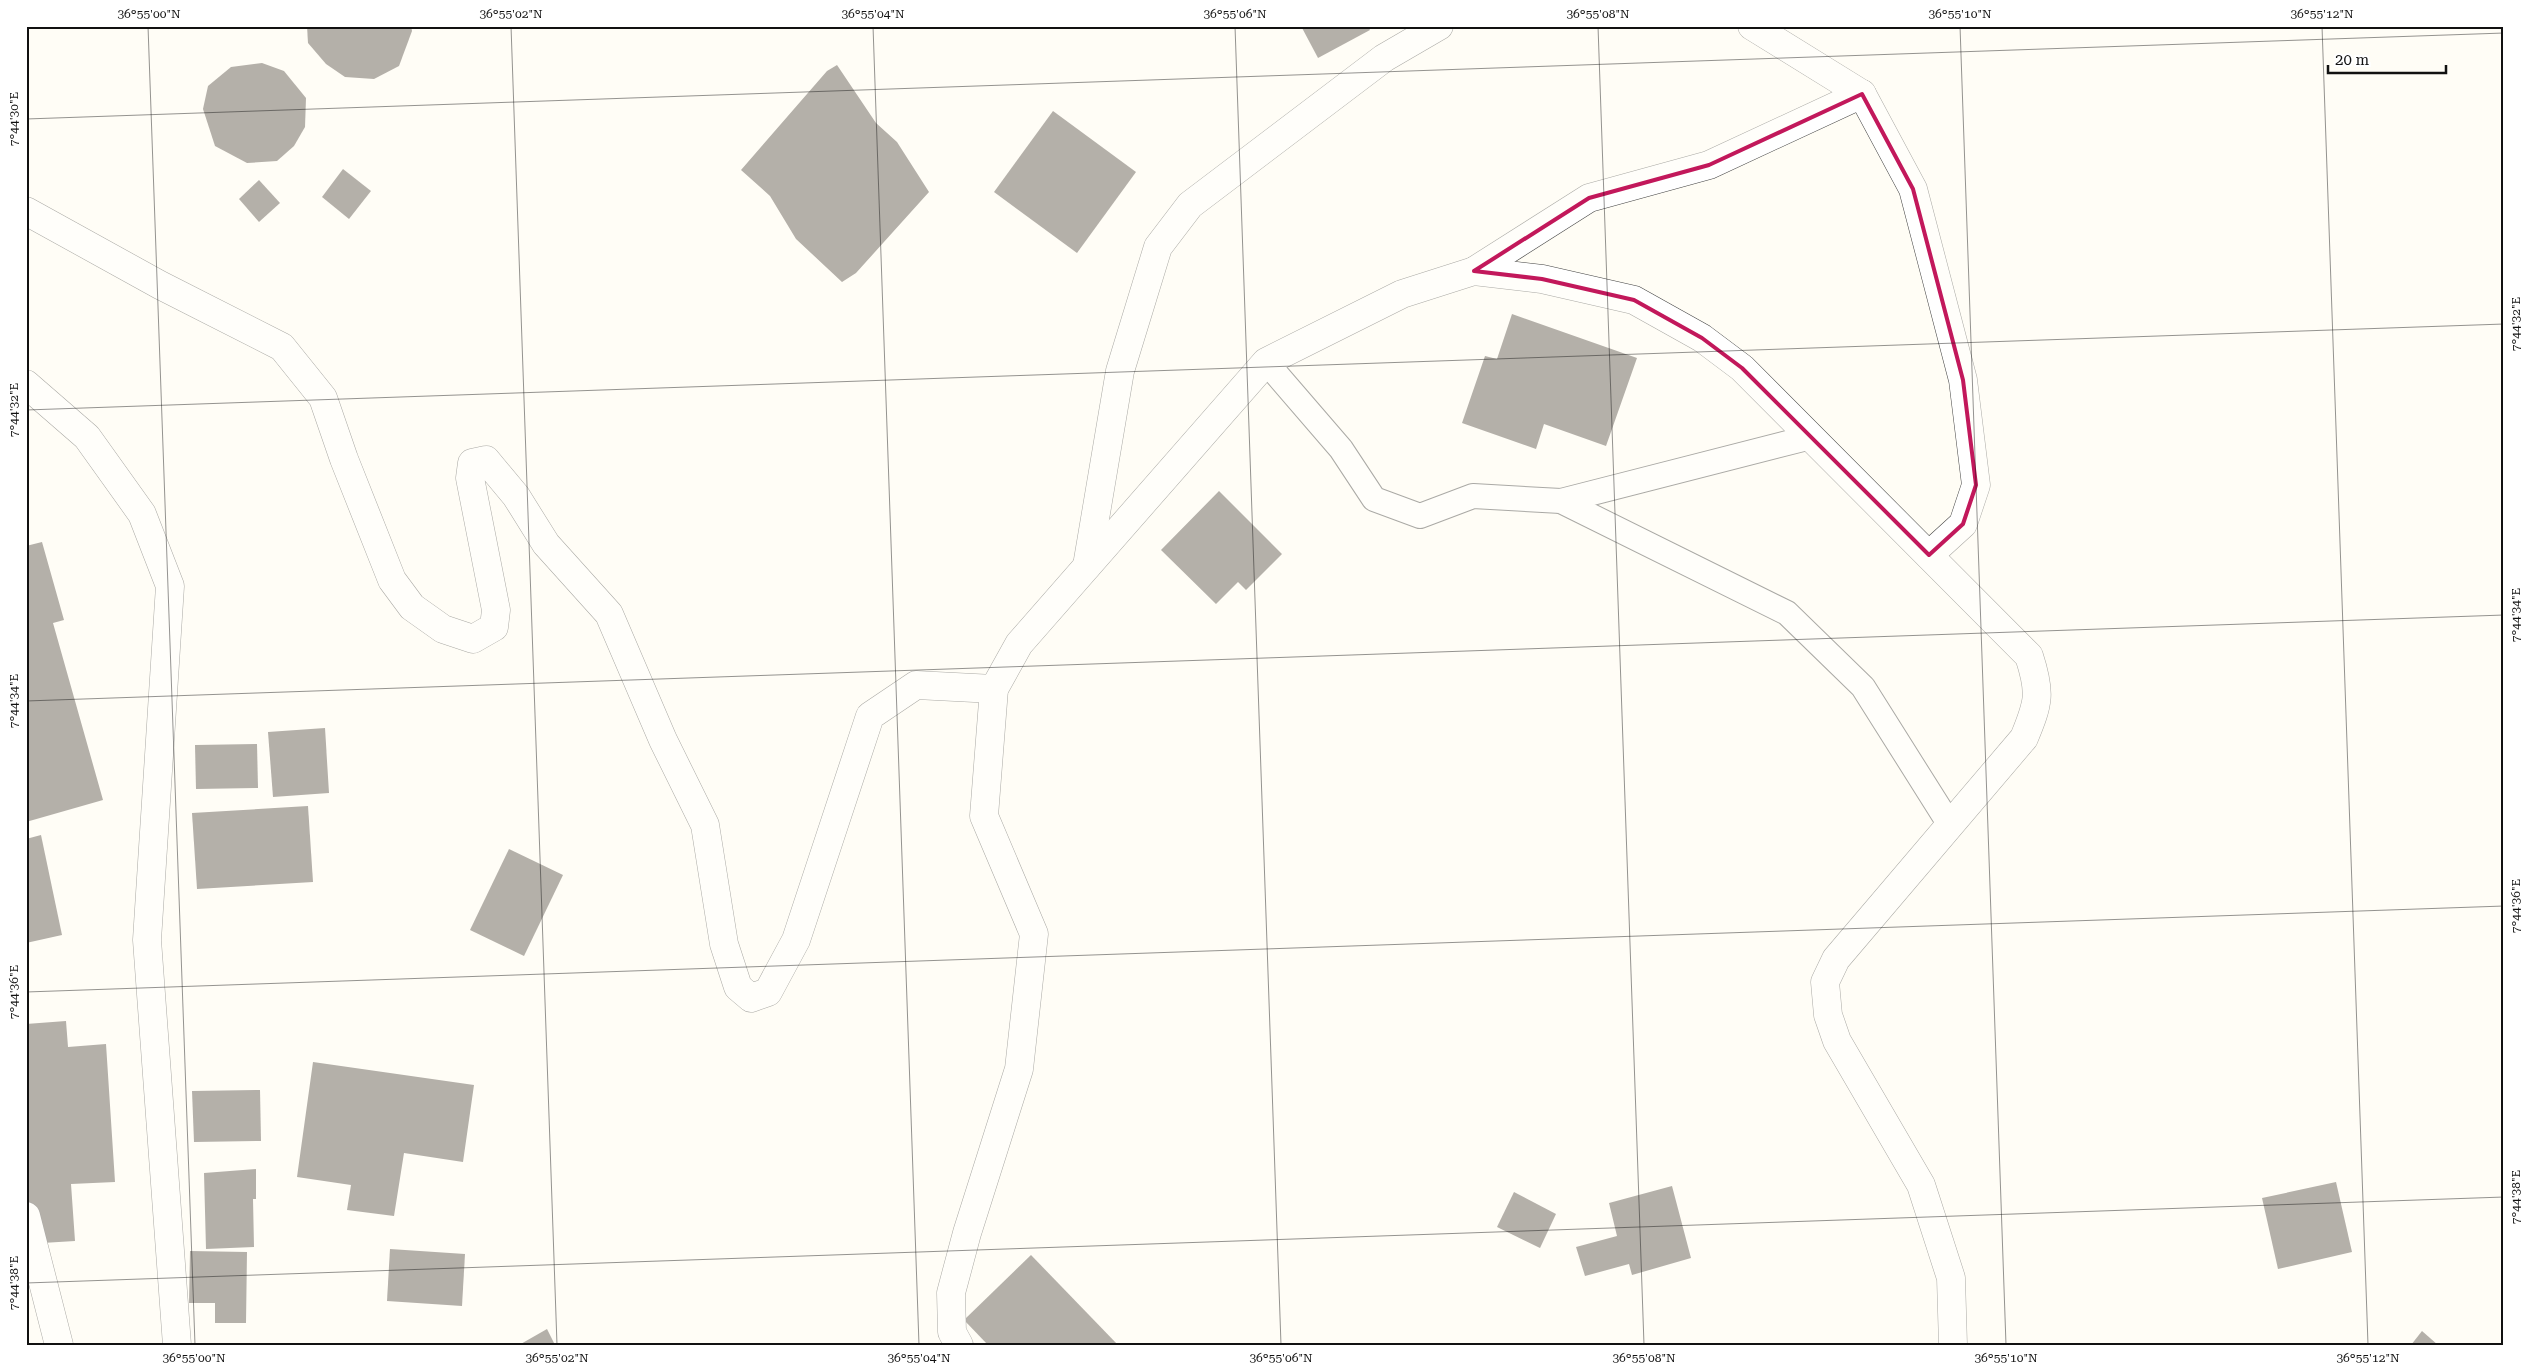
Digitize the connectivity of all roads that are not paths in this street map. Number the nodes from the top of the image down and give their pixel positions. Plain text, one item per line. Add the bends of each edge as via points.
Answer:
1 (1439, 26) edge
2 (1752, 26) edge
3 (1862, 94) junction
4 (26, 211) edge
5 (1474, 271) junction
6 (1266, 362) junction
7 (26, 384) edge
8 (1811, 437) junction
9 (1562, 501) junction
10 (1929, 555) junction
11 (1087, 566) junction
12 (994, 689) junction
13 (1950, 825) junction
14 (26, 1216) edge
15 (59, 1345) edge
16 (177, 1345) edge
17 (959, 1345) edge
18 (1953, 1345) edge

1 - 11 street via 1384,58 1190,205 1158,247 1120,371
2 - 3 street
3 - 5 street via 1709,165 1589,198
3 - 10 street via 1913,189 1964,380 1976,485 1963,524
4 - 12 street via 282,347 323,398 392,580 412,607 443,629 473,639 494,627 496,610 470,478 472,463 486,460 516,496 546,544 609,614 663,740 705,825 724,944 738,987 751,998 768,992 796,940 870,716 916,685
5 - 6 street via 1402,294
5 - 8 street via 1542,279 1634,300 1702,338 1742,368
6 - 9 lane via 1341,449 1374,499 1420,516 1473,496
6 - 11 street
7 - 16 street via 87,438 142,514 170,586 147,940
8 - 9 lane
8 - 10 street
9 - 13 lane via 1787,613 1863,688
10 - 13 street via 2029,656 2038,684 2036,710 2024,738
11 - 12 street via 1019,644
12 - 17 street via 984,816 1034,934 1018,1069 951,1293 952,1332
13 - 18 street via 1836,959 1825,982 1828,1016 1837,1041 1920,1185 1950,1278
14 - 15 street

